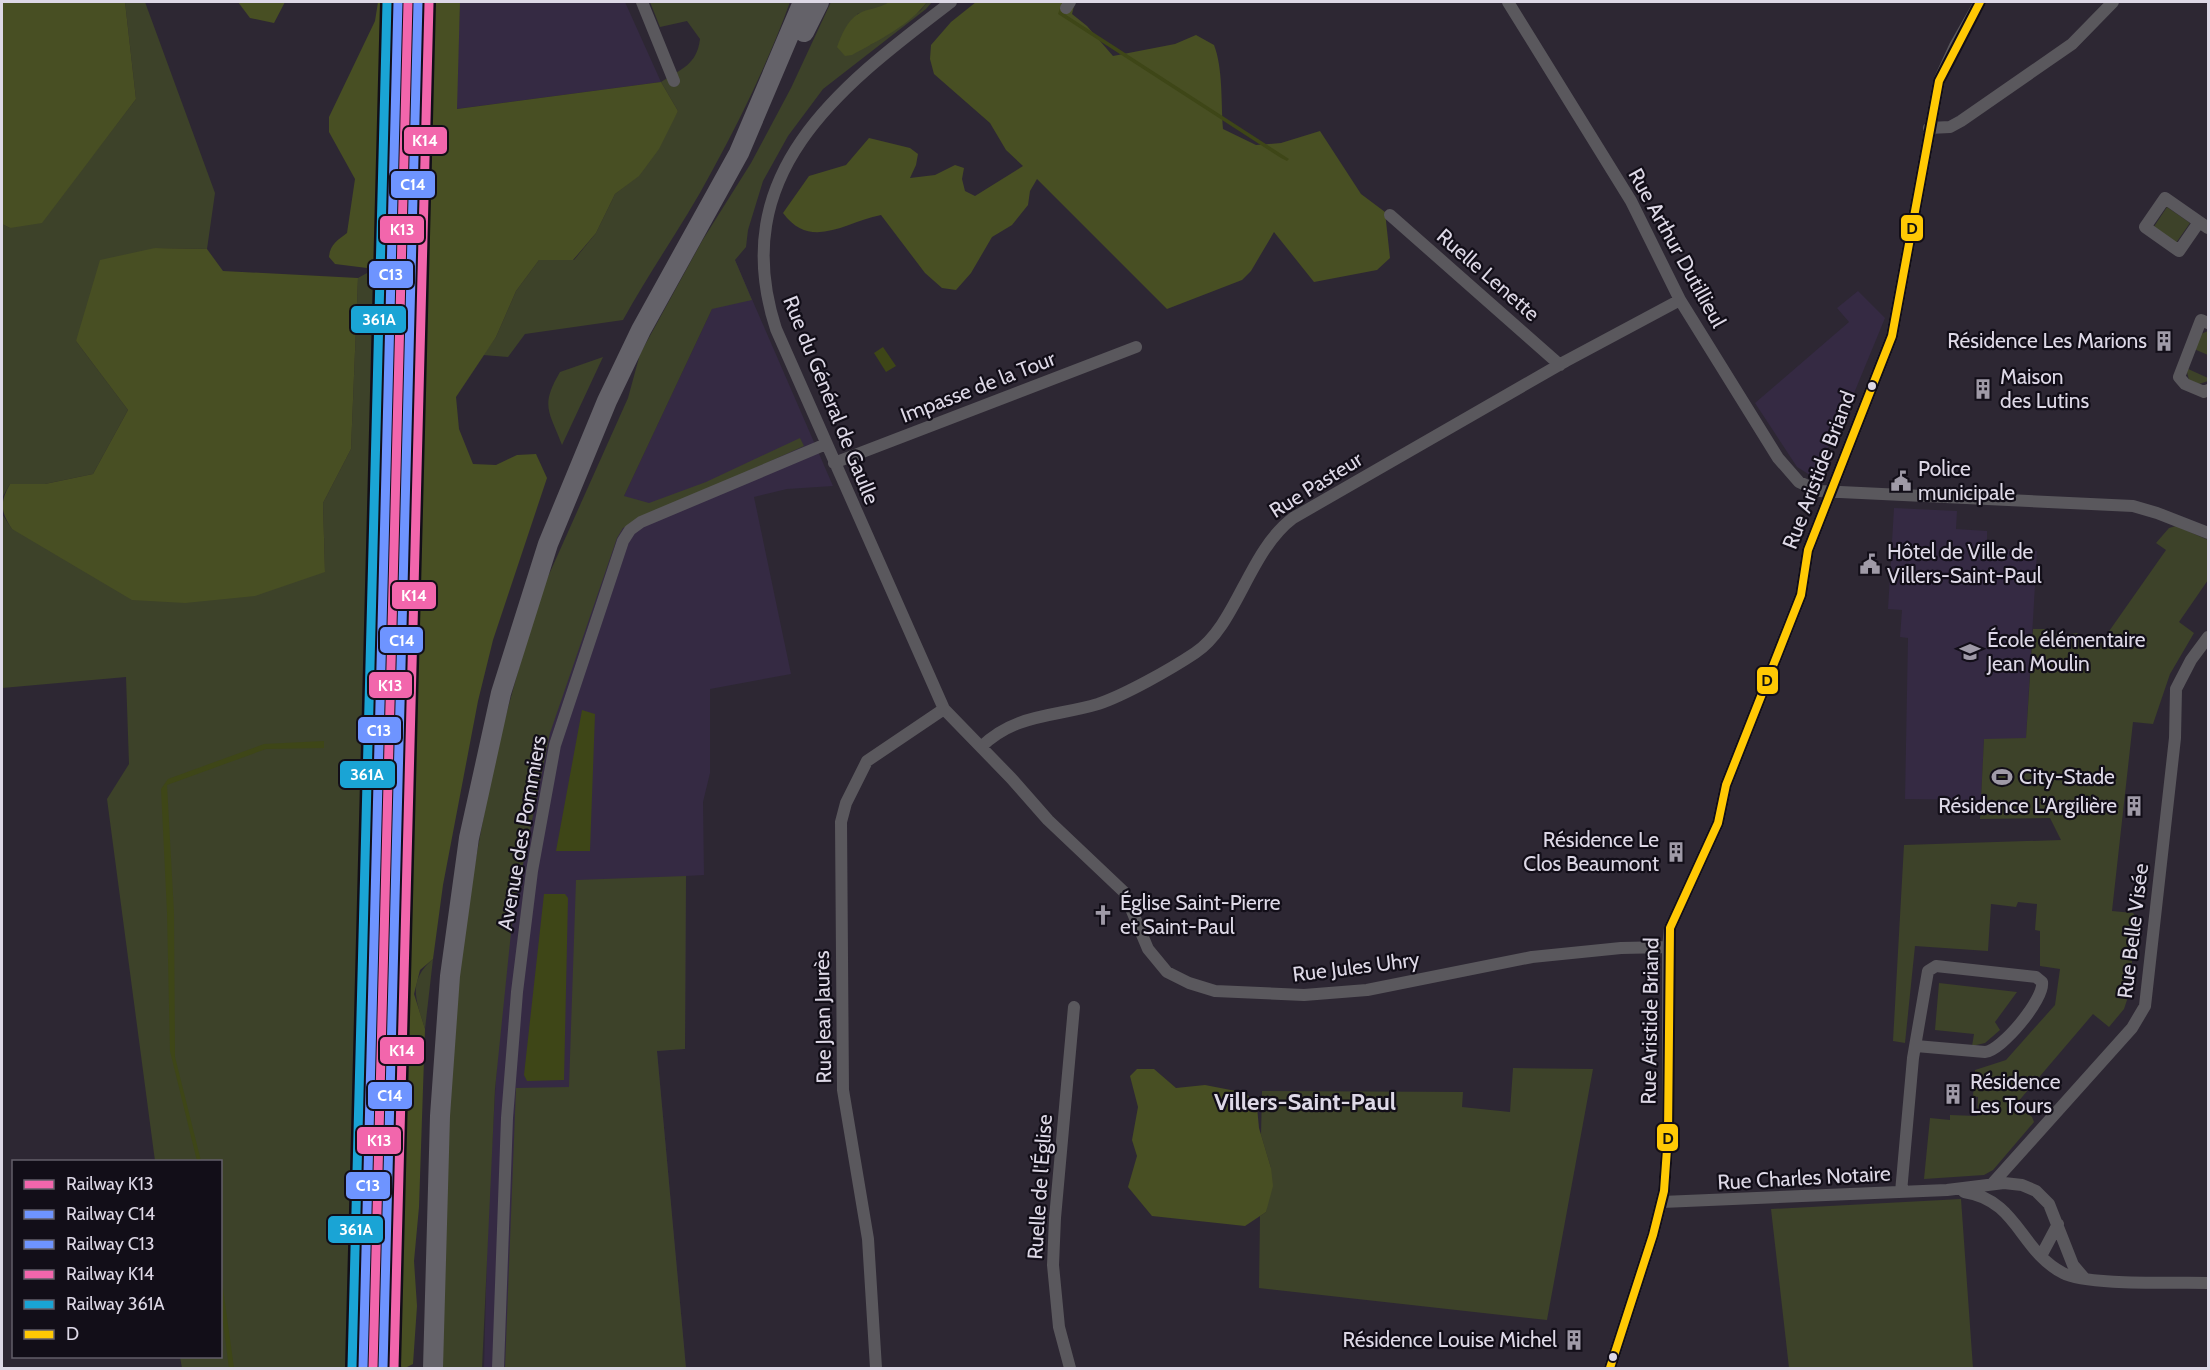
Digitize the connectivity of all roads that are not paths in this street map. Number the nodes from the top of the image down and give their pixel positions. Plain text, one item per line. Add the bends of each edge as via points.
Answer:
1 (642, 2) edge
2 (803, 2) edge
3 (819, 2) edge
4 (951, 2) edge
5 (1508, 2) edge
6 (1980, 2) edge
7 (2113, 2) edge
8 (674, 81) dead end
9 (1929, 128) junction
10 (1390, 215) dead end
11 (706, 216) junction
12 (2204, 225) edge
13 (1680, 300) junction
14 (2208, 323) edge
15 (1136, 347) dead end
16 (1560, 365) junction
17 (2208, 390) edge
18 (826, 444) junction
19 (834, 463) junction
20 (1830, 491) junction
21 (2208, 533) edge
22 (2208, 637) edge
23 (944, 710) junction
24 (981, 747) junction
25 (1668, 947) junction
26 (1074, 1007) dead end
27 (1916, 1046) junction
28 (1992, 1184) junction
29 (1947, 1190) junction
30 (1901, 1192) junction
31 (1662, 1202) junction
32 (2058, 1224) junction
33 (2041, 1257) junction
34 (2085, 1279) junction
35 (2208, 1283) edge
36 (433, 1368) edge
37 (498, 1368) edge
38 (876, 1368) edge
39 (1070, 1368) edge
40 (1610, 1368) edge

1 - 8 street
2 - 11 main road via 746,140
3 - 11 main road via 753,146
4 - 18 street, Rue du Général de Gaulle via 881,56 828,104 789,158 769,212 764,266 769,305
5 - 13 street, Rue Arthur Dutillieul via 1631,201
6 - 9 street, Rue Aristide Briand via 1943,71
7 - 9 street via 2072,44 1971,114 1950,127
9 - 20 street, Rue Aristide Briand via 1892,336
10 - 16 street, Ruelle Lenette
11 - 36 main road via 641,330 570,486 529,602 486,755 465,861 445,1027
12 - 12 street via 2165,198 2145,227 2179,250
13 - 16 street, Rue Pasteur
13 - 20 street, Rue Arthur Dutillieul via 1787,471 1806,486
14 - 17 street via 2201,320 2179,377 2185,384
15 - 19 street, Impasse de la Tour
16 - 24 street, Rue Pasteur via 1286,523 1271,537 1216,631 1193,654 1109,700 1031,718 999,732
18 - 19 street, Rue du Général de Gaulle
18 - 37 street, Avenue des Pommiers via 641,522 623,541 555,745 532,871 508,1107
19 - 23 street, Rue du Général de Gaulle
20 - 21 street via 2133,506
20 - 25 street, Rue Aristide Briand via 1806,558 1801,595 1731,774 1718,823 1674,918
22 - 28 street, Rue Belle Visée via 2176,689 2175,738 2145,1006 2132,1028
23 - 24 street, Rue du Général de Gaulle
23 - 38 street, Rue Jean Jaurès via 867,761 841,822 843,1089 868,1239
24 - 25 street, Rue Jules Uhry via 1048,820 1124,892 1148,949 1159,965 1199,987 1244,995 1336,993 1532,957
25 - 31 street, Rue Aristide Briand via 1668,1135
26 - 39 street, Ruelle de l'Église via 1053,1264 1058,1319
27 - 27 street via 1995,1050 2035,1003 2042,992 2042,982 2036,977 1931,968 1925,975
27 - 30 street
28 - 29 street, Rue Charles Notaire
28 - 32 street, Rue Charles Notaire via 2022,1185 2036,1191 2049,1204
29 - 30 street, Rue Charles Notaire
29 - 33 street, Rue Charles Notaire via 1976,1194 1998,1204
30 - 31 street, Rue Charles Notaire
31 - 40 street, Rue Aristide Briand
32 - 33 street
32 - 34 street, Rue Charles Notaire via 2073,1265
33 - 34 street, Rue Charles Notaire via 2065,1275
34 - 35 street, Rue Charles Notaire

